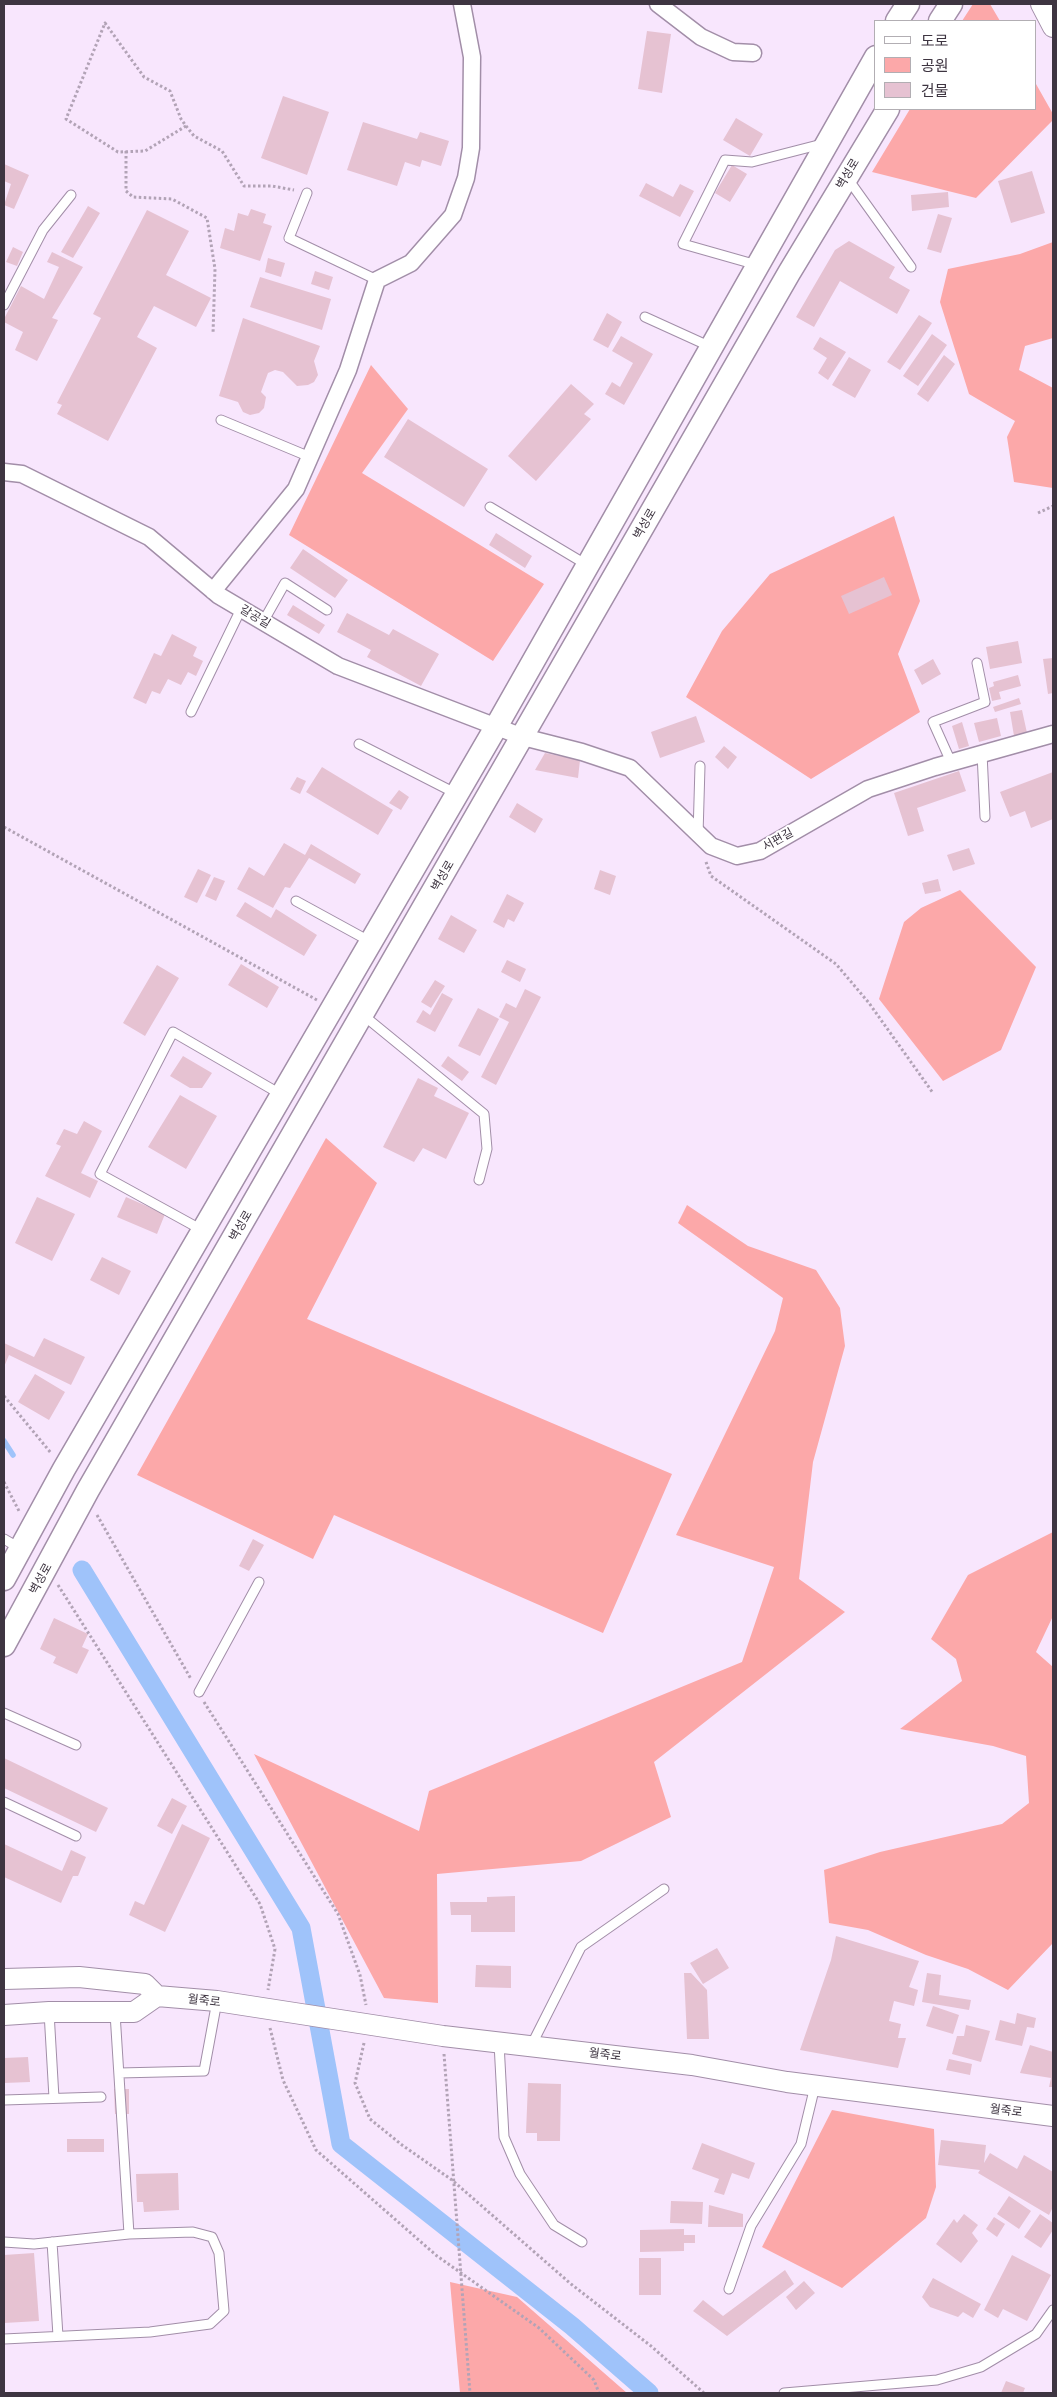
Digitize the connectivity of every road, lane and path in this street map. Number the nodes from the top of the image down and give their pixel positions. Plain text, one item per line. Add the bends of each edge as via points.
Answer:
1 (462, 4) edge
2 (658, 4) edge
3 (908, 4) edge
4 (951, 4) edge
5 (1041, 4) edge
6 (898, 20) edge
7 (941, 20) edge
8 (1053, 27) edge
9 (753, 53) dead end
10 (874, 61) edge
11 (887, 110) edge
12 (186, 126) junction
13 (827, 143) junction
14 (126, 151) junction
15 (847, 177) junction
16 (307, 193) joint
17 (71, 195) dead end
18 (758, 265) junction
19 (911, 267) dead end
20 (377, 280) junction
21 (4, 305) edge
22 (645, 317) dead end
23 (214, 334) dead end
24 (711, 347) junction
25 (221, 420) dead end
26 (310, 457) junction
27 (4, 472) edge
28 (1053, 506) edge
29 (490, 507) dead end
30 (1038, 513) dead end
31 (587, 566) junction
32 (213, 591) junction
33 (241, 609) junction
34 (327, 610) dead end
35 (263, 622) junction
36 (977, 663) dead end
37 (191, 712) dead end
38 (496, 727) junction
39 (1053, 734) edge
40 (523, 737) junction
41 (359, 744) dead end
42 (982, 754) junction
43 (951, 762) junction
44 (700, 766) dead end
45 (457, 794) junction
46 (984, 817) dead end
47 (4, 827) edge
48 (698, 835) junction
49 (296, 900) dead end
50 (371, 942) junction
51 (332, 1009) junction
52 (363, 1014) junction
53 (933, 1093) dead end
54 (282, 1095) junction
55 (479, 1180) dead end
56 (203, 1231) junction
57 (4, 1396) edge
58 (64, 1469) junction
59 (4, 1482) edge
60 (86, 1495) junction
61 (18, 1541) edge
62 (4, 1579) edge
63 (259, 1582) dead end
64 (4, 1646) edge
65 (199, 1692) junction
66 (4, 1713) edge
67 (76, 1745) dead end
68 (4, 1802) edge
69 (76, 1836) dead end
70 (664, 1889) dead end
71 (4, 1979) edge
72 (157, 1996) junction
73 (217, 2001) junction
74 (49, 2012) junction
75 (115, 2013) junction
76 (4, 2015) edge
77 (361, 2022) junction
78 (443, 2036) junction
79 (499, 2043) junction
80 (531, 2046) junction
81 (119, 2073) junction
82 (815, 2086) junction
83 (101, 2097) dead end
84 (54, 2098) junction
85 (4, 2100) edge
86 (1051, 2118) edge
87 (452, 2180) junction
88 (129, 2234) junction
89 (4, 2242) edge
90 (52, 2242) junction
91 (582, 2242) dead end
92 (729, 2289) dead end
93 (1053, 2310) edge
94 (58, 2336) junction
95 (4, 2338) edge
96 (470, 2393) edge
97 (704, 2393) edge
98 (784, 2393) edge

1 - 20 street via 472,57 471,148 466,178 453,215 443,227 411,263
2 - 9 street via 701,37 733,52
3 - 6 main road
4 - 7 main road
5 - 8 street
10 - 13 main road
11 - 15 main road, 벽성로
12 - 14 path via 145,150
12 - 14 path via 170,92 144,77 105,23 66,118 118,152
12 - 16 path via 194,136 222,151 244,186 272,186
13 - 18 main road
13 - 18 lane via 752,162 724,160 683,244
14 - 23 path via 126,191 133,197 172,199 207,218 215,269
15 - 19 lane
15 - 40 main road, 벽성로
16 - 20 lane via 289,238
17 - 21 lane via 43,230
18 - 24 main road
20 - 26 street via 348,370
22 - 24 lane
24 - 31 main road
25 - 26 lane
26 - 32 street via 296,490
27 - 32 street, 갈공길 via 22,474 150,537
28 - 30 path
29 - 31 lane
31 - 38 main road
32 - 33 street, 갈공길
33 - 35 street, 갈공길
33 - 37 lane
34 - 35 lane via 285,583
35 - 38 street, 갈공길 via 338,666
36 - 43 lane via 985,702 933,722
38 - 40 street, 갈공길
38 - 45 main road
39 - 42 street, 서편길
40 - 48 street, 서편길 via 630,768
40 - 52 main road, 벽성로
41 - 45 lane
42 - 43 street, 서편길
42 - 46 lane
43 - 48 street, 서편길 via 868,789 760,851 737,856 711,846
44 - 48 lane
45 - 50 main road
47 - 51 path
48 - 53 path via 711,876 836,964 869,1003
49 - 50 lane
50 - 51 main road
51 - 54 main road
52 - 55 lane via 484,1114 487,1149
52 - 60 main road, 벽성로
54 - 56 main road
54 - 56 lane via 173,1032 100,1174
56 - 58 main road
57 - 58 path
58 - 61 main road
59 - 61 path
60 - 64 main road, 벽성로
60 - 65 path
61 - 62 main road
63 - 65 lane
65 - 77 path via 338,1914 360,1975
66 - 67 lane
68 - 69 lane
70 - 80 lane via 581,1947
71 - 72 street, 월죽로 via 79,1977 145,1984
72 - 73 street, 월죽로
72 - 75 street via 134,2012
73 - 77 street, 월죽로
73 - 81 lane via 204,2071
74 - 75 street
74 - 76 street
74 - 84 lane
75 - 81 lane
77 - 78 street, 월죽로
77 - 87 path via 355,2083 370,2119
78 - 79 street, 월죽로
78 - 87 path
79 - 80 street, 월죽로
79 - 91 lane via 504,2137 520,2174 554,2225
80 - 82 street, 월죽로 via 692,2065
81 - 88 lane
82 - 86 street, 월죽로
82 - 92 lane via 801,2144 751,2226
83 - 84 lane
84 - 85 lane
87 - 96 path
87 - 97 path
88 - 90 lane
88 - 94 lane via 193,2232 212,2237 219,2253 224,2310 210,2324 150,2332
89 - 90 lane
90 - 94 lane
93 - 98 lane via 1036,2334 981,2367 937,2380
94 - 95 lane

